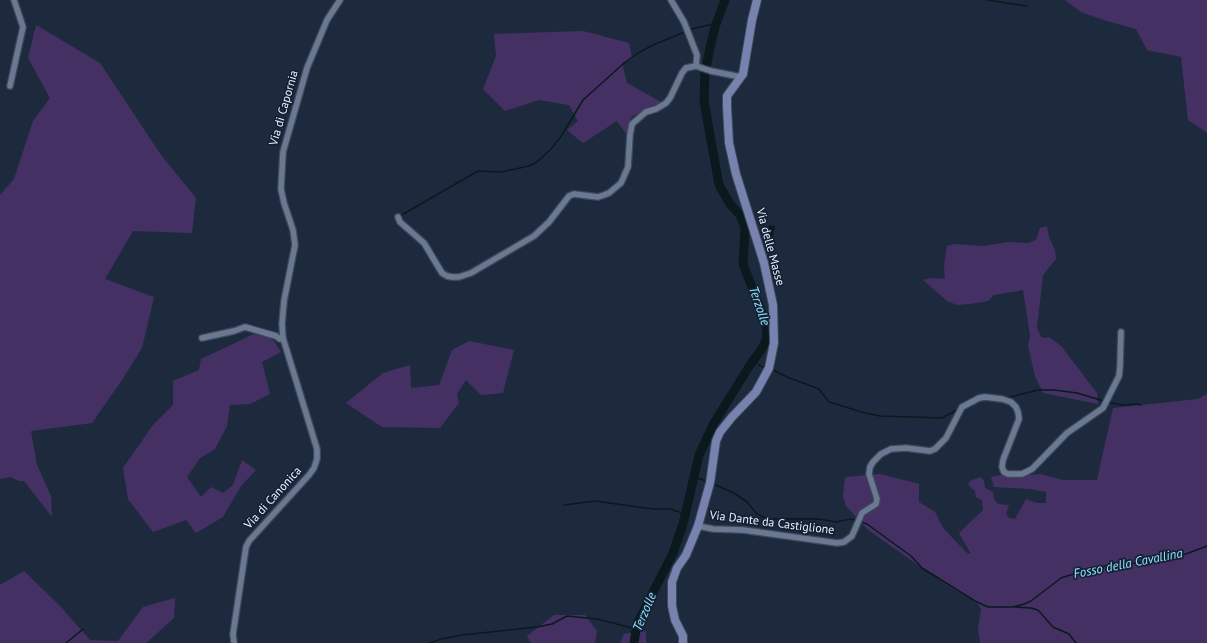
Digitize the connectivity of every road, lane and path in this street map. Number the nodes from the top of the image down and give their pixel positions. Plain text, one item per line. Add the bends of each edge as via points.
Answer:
1 (14, 0) edge
2 (340, 0) edge
3 (671, 0) edge
4 (757, 0) edge
5 (696, 66) junction
6 (741, 77) junction
7 (10, 86) dead end
8 (398, 217) dead end
9 (282, 324) joint
10 (1122, 332) dead end
11 (202, 338) dead end
12 (283, 338) junction
13 (710, 483) joint
14 (698, 526) junction
15 (234, 643) edge
16 (683, 643) edge

1 - 7 street via 23,28
2 - 9 street, Via di Capornia via 327,20 307,68 283,152 282,189 295,245
3 - 5 street via 684,22 697,55
4 - 6 street, Via delle Masse
5 - 6 street
5 - 8 street via 690,66 683,71 666,102 646,112 632,124 628,167 621,183 615,189 598,197 574,194 569,196 549,222 534,236 471,273 452,277 442,273 424,243 400,222
6 - 13 street, Via delle Masse via 727,96 729,142 736,174 764,263 773,305 774,343 770,368 758,390 720,432 716,441
9 - 12 street, Via di Canonica
10 - 14 street, Via Dante da Castiglione via 1119,376 1103,408 1067,433 1032,469 1022,474 1004,472 1002,467 1019,419 1016,407 1002,399 978,398 962,407 946,438 935,449 891,449 873,462 869,474 877,499 876,504 861,515 850,538 844,542
11 - 12 street via 246,327
12 - 15 street, Via di Canonica via 318,459 309,475 246,547
13 - 14 street, Via Dante da Castiglione
14 - 16 street, Via Dante da Castiglione via 672,582 672,606

